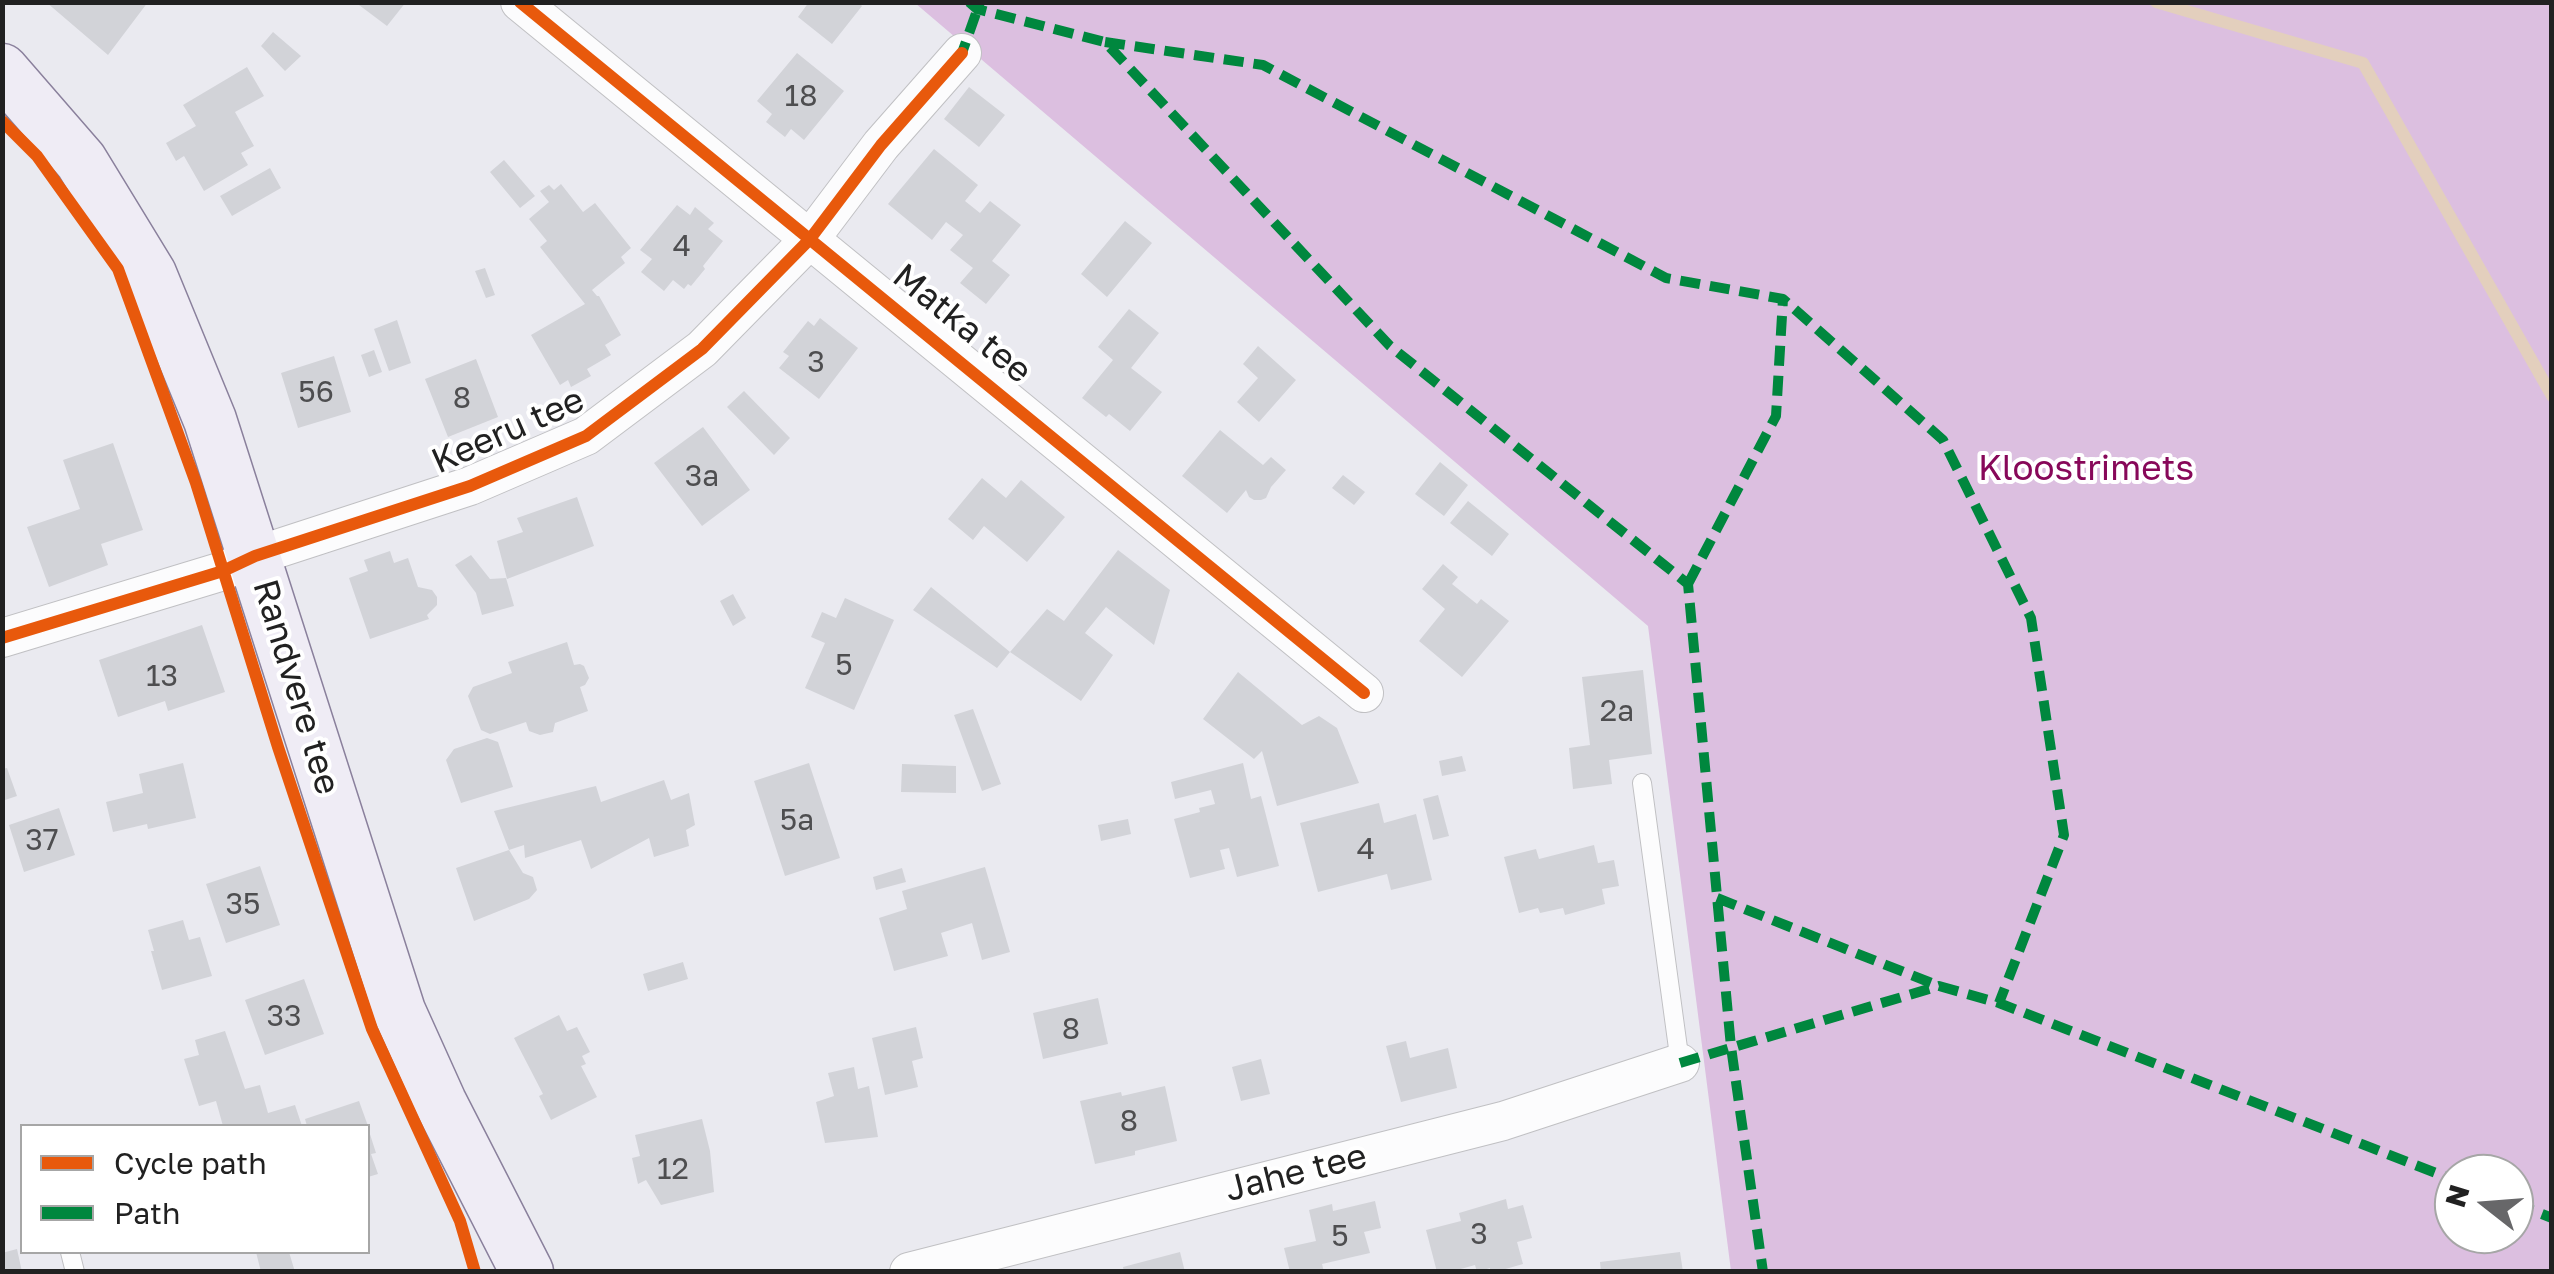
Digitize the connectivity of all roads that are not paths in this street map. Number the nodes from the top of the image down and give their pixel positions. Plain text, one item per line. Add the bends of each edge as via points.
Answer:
1 (520, 2) edge
2 (962, 52) dead end
3 (2, 70) edge
4 (810, 239) junction
5 (255, 556) junction
6 (2, 638) edge
7 (1364, 693) dead end
8 (1642, 783) dead end
9 (1680, 1063) joint
10 (527, 1272) edge
11 (909, 1272) edge

1 - 4 street, Matka tee
2 - 4 street, Keeru tee
3 - 5 main road, Randvere tee via 80,162 150,274 210,420
4 - 5 street, Keeru tee via 702,350 586,436 470,486
4 - 7 street, Matka tee
5 - 6 street, Keeru tee
5 - 10 main road, Randvere tee via 398,1012
8 - 9 lane
9 - 11 street, Jahe tee via 1503,1120

